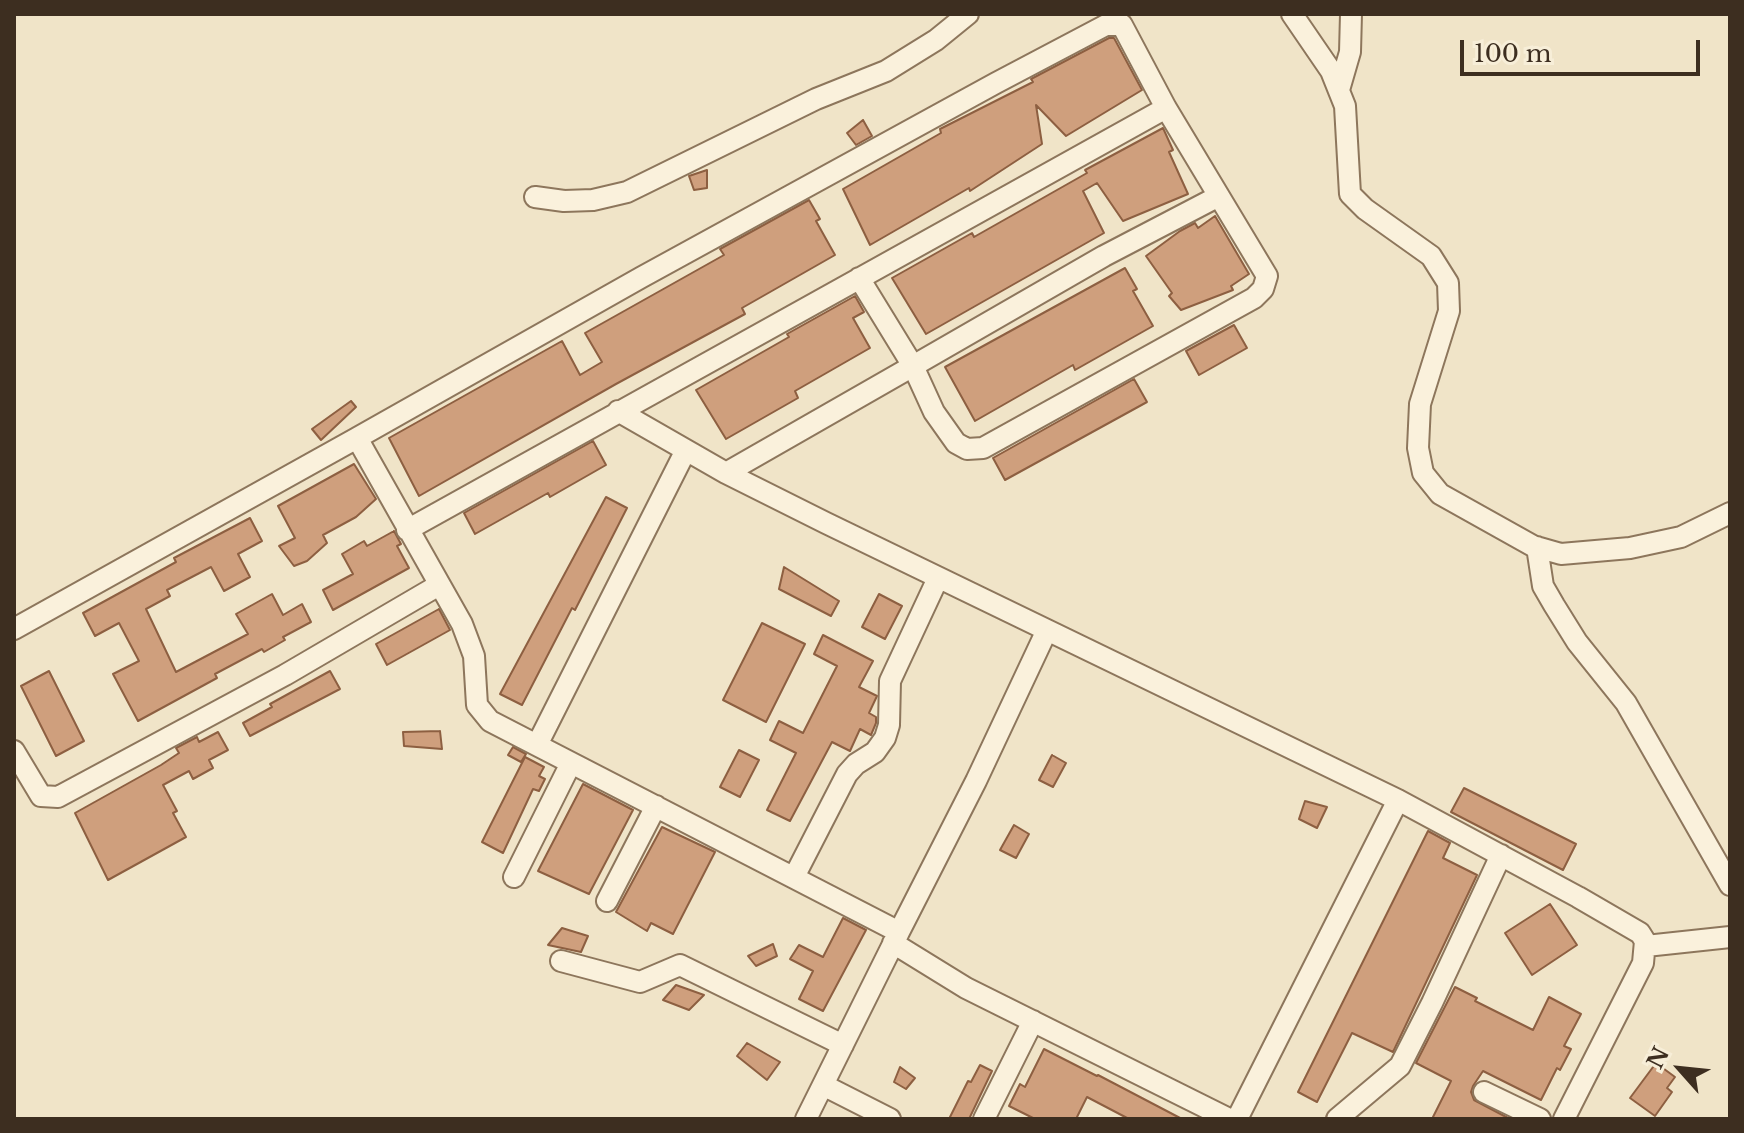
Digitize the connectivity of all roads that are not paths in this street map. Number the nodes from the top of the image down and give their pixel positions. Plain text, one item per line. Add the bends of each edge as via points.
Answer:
1 (968, 14) edge
2 (1292, 14) edge
3 (1351, 14) edge
4 (1339, 90) junction
5 (1166, 108) junction
6 (1219, 196) junction
7 (535, 197) dead end
8 (859, 278) junction
9 (913, 366) junction
10 (618, 411) junction
11 (357, 438) junction
12 (686, 450) junction
13 (726, 473) junction
14 (1730, 513) edge
15 (407, 530) junction
16 (1537, 547) junction
17 (938, 578) junction
18 (439, 585) junction
19 (14, 629) edge
20 (1047, 630) junction
21 (537, 745) junction
22 (14, 751) edge
23 (571, 763) junction
24 (1398, 800) junction
25 (656, 806) junction
26 (1501, 855) junction
27 (514, 877) dead end
28 (794, 877) junction
29 (1730, 885) edge
30 (607, 901) dead end
31 (1730, 937) edge
32 (896, 938) junction
33 (1646, 946) junction
34 (561, 961) dead end
35 (1033, 1021) junction
36 (843, 1045) junction
37 (823, 1085) junction
38 (1484, 1092) dead end
39 (806, 1119) edge
40 (890, 1119) edge
41 (984, 1119) edge
42 (1229, 1119) edge
43 (1237, 1119) edge
44 (1337, 1119) edge
45 (1540, 1119) edge
46 (1564, 1119) edge

1 - 7 street via 886,71 828,93 627,192 593,200
2 - 4 street
3 - 4 street via 1350,52
4 - 16 street via 1345,106 1350,194 1431,256 1448,283 1449,311 1420,404 1423,473 1440,494
5 - 6 street
5 - 8 street
5 - 11 street via 1125,29 1117,23 1106,25
6 - 9 street
6 - 9 street via 1267,276 1254,298 983,448 956,443 934,412
8 - 9 street
8 - 10 street
9 - 13 street
10 - 12 street
10 - 15 street
11 - 15 street
11 - 19 street
12 - 13 street
12 - 21 street
13 - 17 street
14 - 16 street via 1681,537 1630,548 1561,554
15 - 18 street
16 - 29 street via 1543,586 1577,642 1626,703
17 - 20 street
17 - 28 street via 890,681 885,738 847,774
18 - 21 street via 474,656 477,705 490,721
18 - 22 street via 58,797 41,796
20 - 24 street
20 - 32 street
21 - 23 street
23 - 25 street
23 - 27 street
24 - 26 street
24 - 43 street
25 - 28 street
25 - 30 street
26 - 33 street via 1640,933
26 - 44 street via 1400,1066
28 - 32 street
31 - 33 street
32 - 35 street via 966,988
32 - 36 street
33 - 46 street via 1643,963
34 - 36 street via 640,982 680,965
35 - 41 street
35 - 42 street
36 - 37 street
37 - 39 street
37 - 40 street
38 - 45 street

